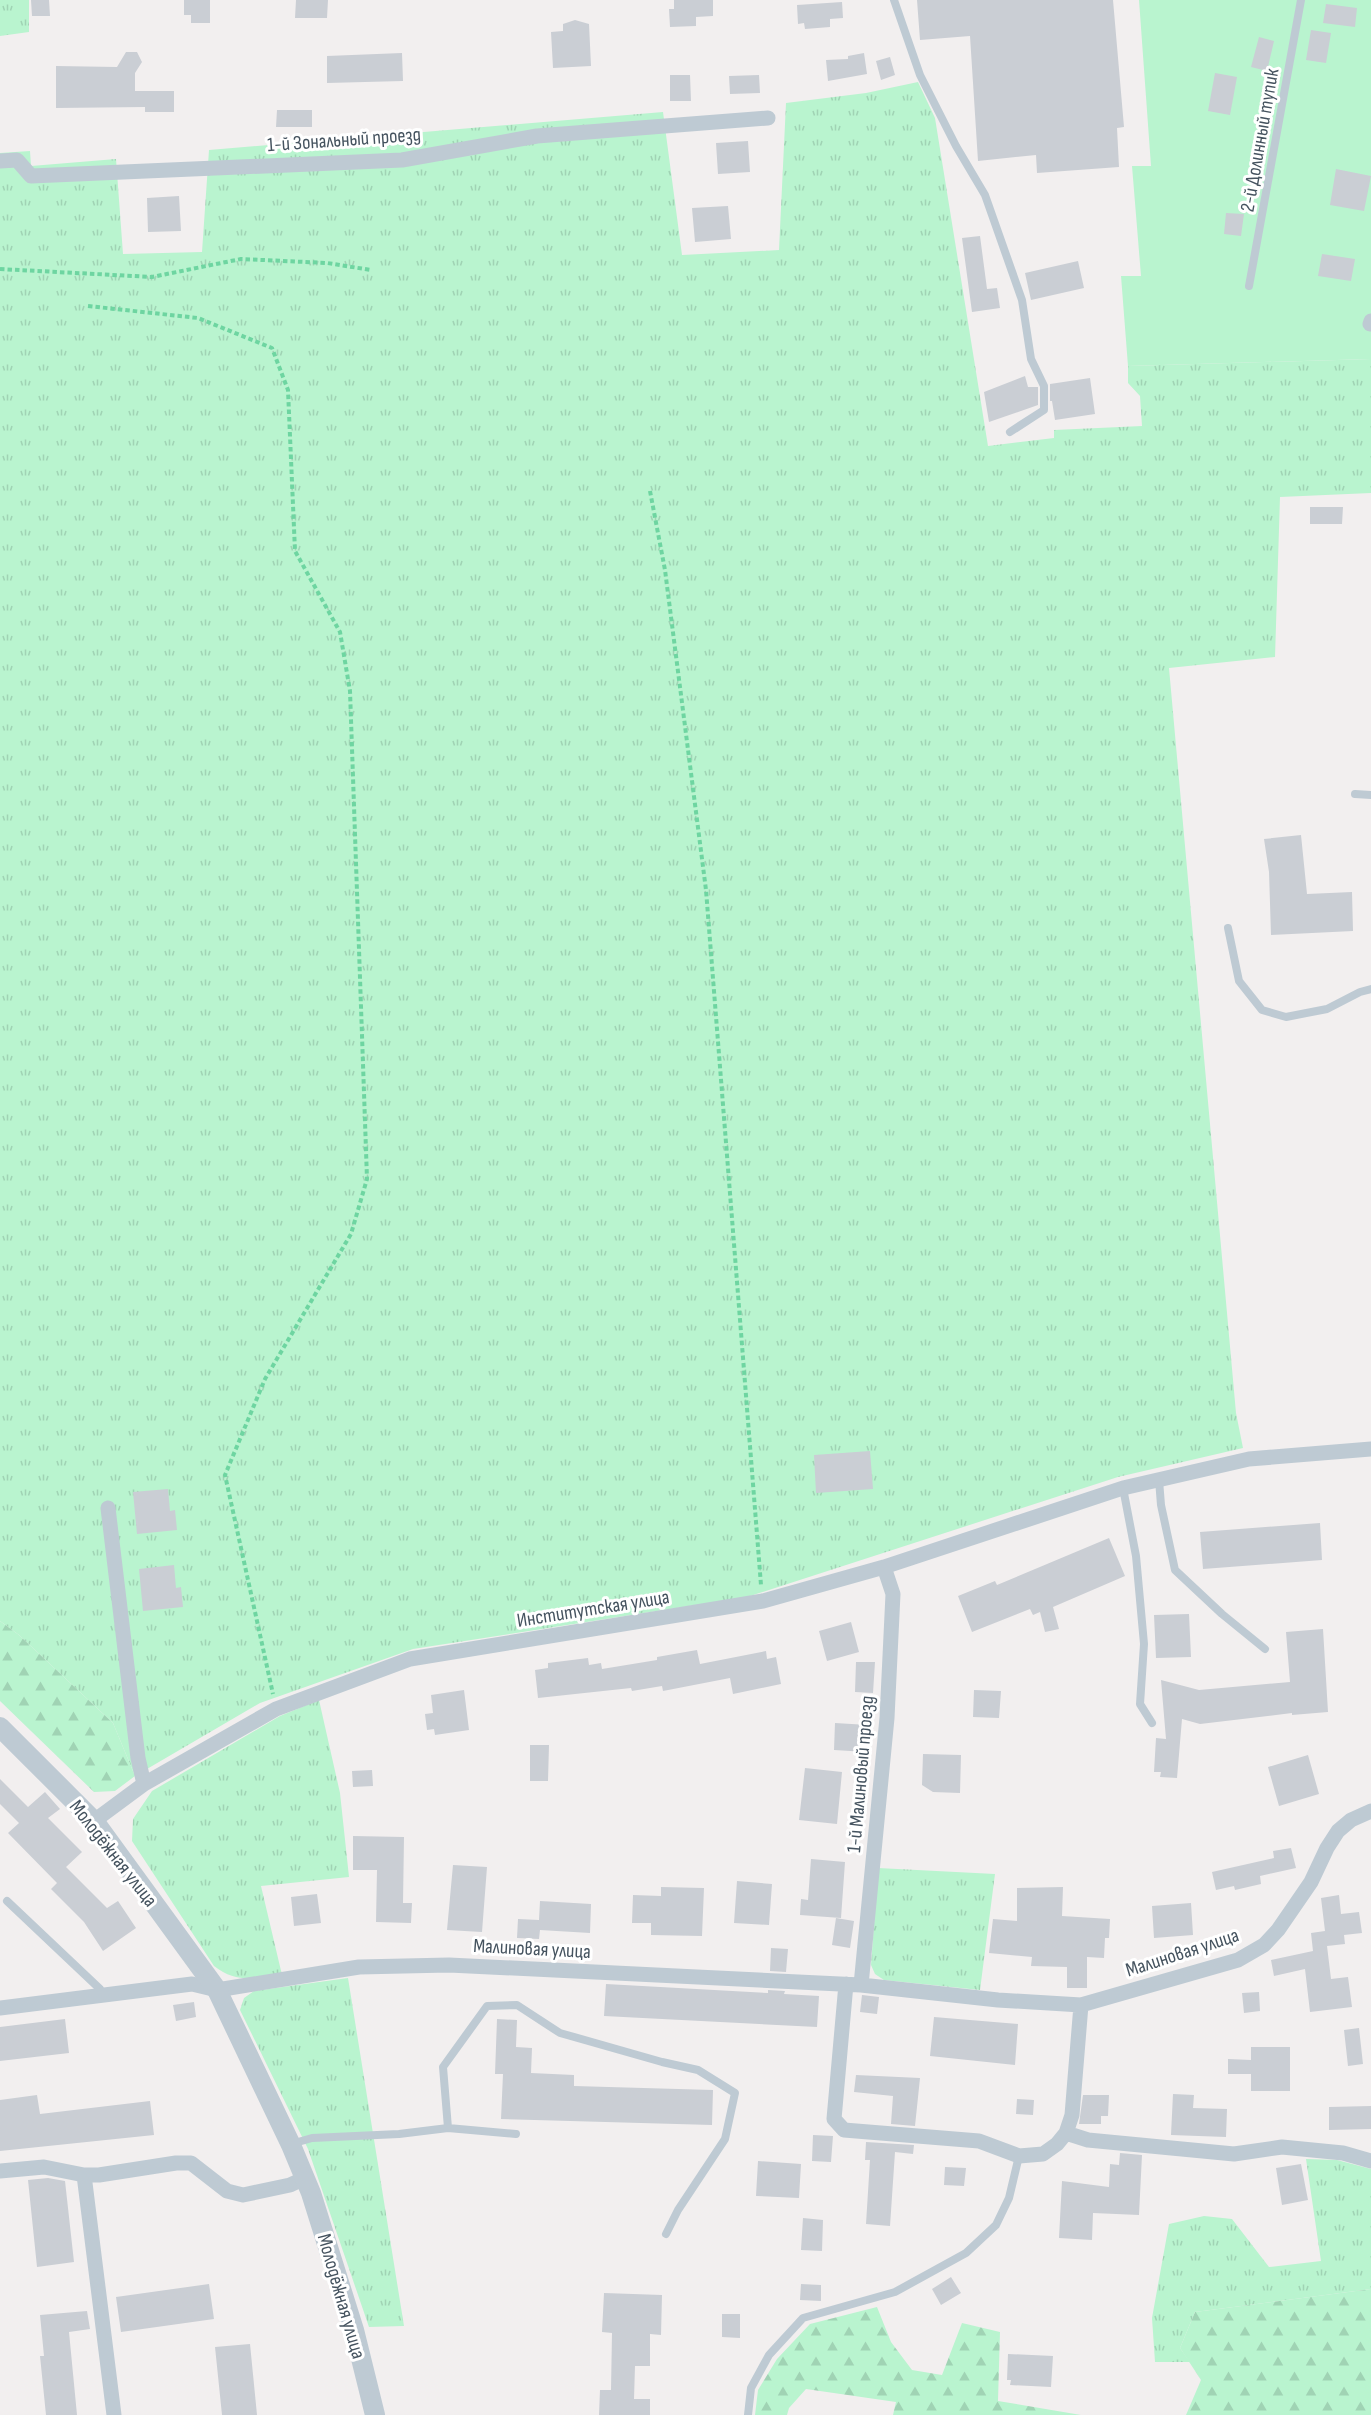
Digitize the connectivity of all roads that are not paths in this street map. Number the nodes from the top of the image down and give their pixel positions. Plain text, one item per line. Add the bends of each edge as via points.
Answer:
1 (894, 0) edge
2 (1301, 0) edge
3 (768, 118) dead end
4 (0, 161) edge
5 (1249, 286) dead end
6 (1010, 432) dead end
7 (1355, 794) dead end
8 (1371, 795) edge
9 (1228, 928) dead end
10 (1371, 990) edge
11 (1371, 1449) edge
12 (1159, 1480) junction
13 (1123, 1488) junction
14 (108, 1508) dead end
15 (884, 1567) junction
16 (1265, 1648) dead end
17 (1152, 1723) dead end
18 (0, 1727) edge
19 (144, 1784) junction
20 (1371, 1811) edge
21 (94, 1821) junction
22 (7, 1901) dead end
23 (854, 1985) junction
24 (217, 1990) junction
25 (104, 1997) junction
26 (1081, 2005) junction
27 (0, 2008) edge
28 (448, 2128) junction
29 (1066, 2133) junction
30 (516, 2134) dead end
31 (291, 2145) junction
32 (1018, 2156) junction
33 (1371, 2161) edge
34 (0, 2171) edge
35 (84, 2175) junction
36 (305, 2178) junction
37 (666, 2234) dead end
38 (114, 2415) edge
39 (375, 2415) edge
40 (748, 2415) edge

1 - 6 lane via 920,75 985,195 1022,300 1030,359 1044,386 1044,410
2 - 5 lane, 2-й Долинный тупик
3 - 4 street, 1-й Зональный проезд via 537,136 402,160 31,176 17,160
7 - 8 lane
9 - 10 lane via 1239,981 1262,1010 1286,1017 1328,1009
11 - 12 street, Институтская улица via 1249,1459
12 - 13 street, Институтская улица
12 - 16 lane via 1175,1570 1221,1614
13 - 15 street, Институтская улица
13 - 17 lane via 1136,1556 1144,1644 1140,1704
14 - 19 street
15 - 19 street, Институтская улица via 763,1601 410,1659 276,1709
15 - 23 street, 1-й Малиновый проезд via 893,1594 887,1718
18 - 21 street, Молодёжная улица
19 - 21 street, Институтская улица
20 - 26 street, Малиновая улица via 1338,1831 1311,1882 1264,1946 1238,1960
21 - 24 street, Молодёжная улица
22 - 25 lane
23 - 24 street, Малиновая улица via 449,1965 358,1967
23 - 26 street, Малиновая улица
23 - 32 street via 834,2119 844,2130 979,2141
24 - 25 street via 192,1984
24 - 31 street, Молодёжная улица
25 - 27 street
26 - 29 street via 1072,2115
28 - 30 lane
28 - 31 lane via 312,2138
28 - 37 lane via 443,2067 487,2006 517,2005 560,2033 698,2070 735,2092 725,2139
29 - 32 street via 1043,2154
29 - 33 street via 1088,2140 1234,2154 1282,2147 1343,2153
31 - 36 street, Молодёжная улица
32 - 40 lane via 1009,2198 996,2225 966,2253 896,2292 803,2318 769,2355 751,2388
34 - 35 street via 44,2167
35 - 36 street via 190,2163 226,2191 243,2195
35 - 38 street
36 - 39 street, Молодёжная улица via 354,2330

